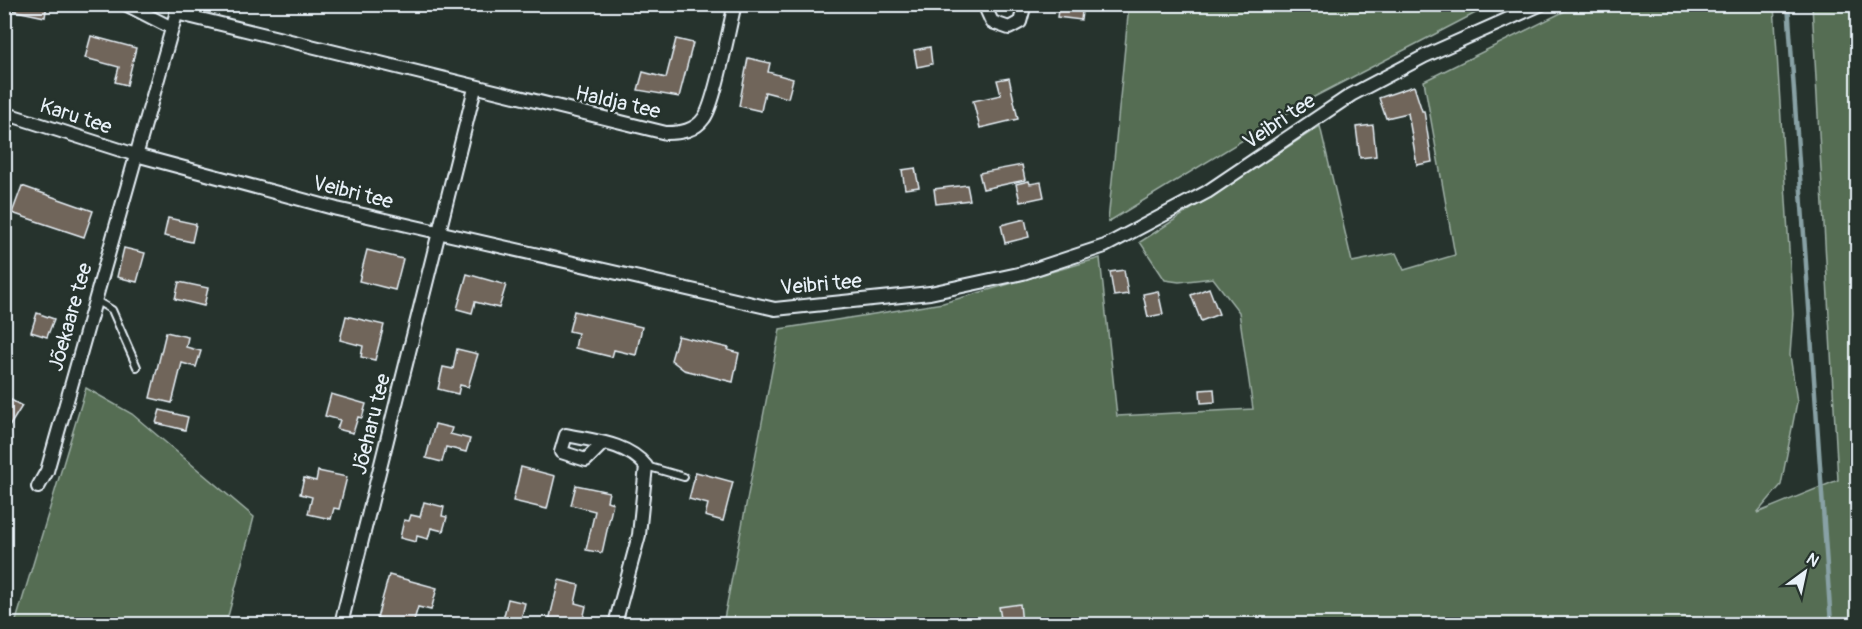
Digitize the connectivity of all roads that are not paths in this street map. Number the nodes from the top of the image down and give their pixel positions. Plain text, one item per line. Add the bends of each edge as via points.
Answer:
1 (125, 4) edge
2 (735, 4) edge
3 (988, 4) edge
4 (1025, 4) edge
5 (1542, 4) edge
6 (177, 9) edge
7 (172, 28) junction
8 (476, 88) junction
9 (4, 113) edge
10 (136, 155) junction
11 (440, 232) junction
12 (94, 299) junction
13 (137, 367) dead end
14 (603, 443) dead end
15 (646, 466) junction
16 (684, 477) dead end
17 (38, 487) dead end
18 (341, 624) edge
19 (615, 624) edge

1 - 7 street
2 - 8 street, Haldja tee via 706,114 700,123 685,131 666,133
3 - 4 street via 992,22 1009,28 1020,22
5 - 11 street, Veibri tee via 1425,56 1351,95 1207,192 1105,246 1023,273 941,291 775,309
6 - 7 street
6 - 8 street, Haldja tee
7 - 10 street
8 - 11 street
9 - 10 street, Karu tee
10 - 11 street, Veibri tee via 336,209
10 - 12 street, Jõekaare tee
11 - 18 street, Jõeharu tee
12 - 13 lane via 112,310
12 - 17 street, Jõekaare tee via 47,471
14 - 15 street via 626,449
15 - 16 lane
15 - 19 street via 639,535

